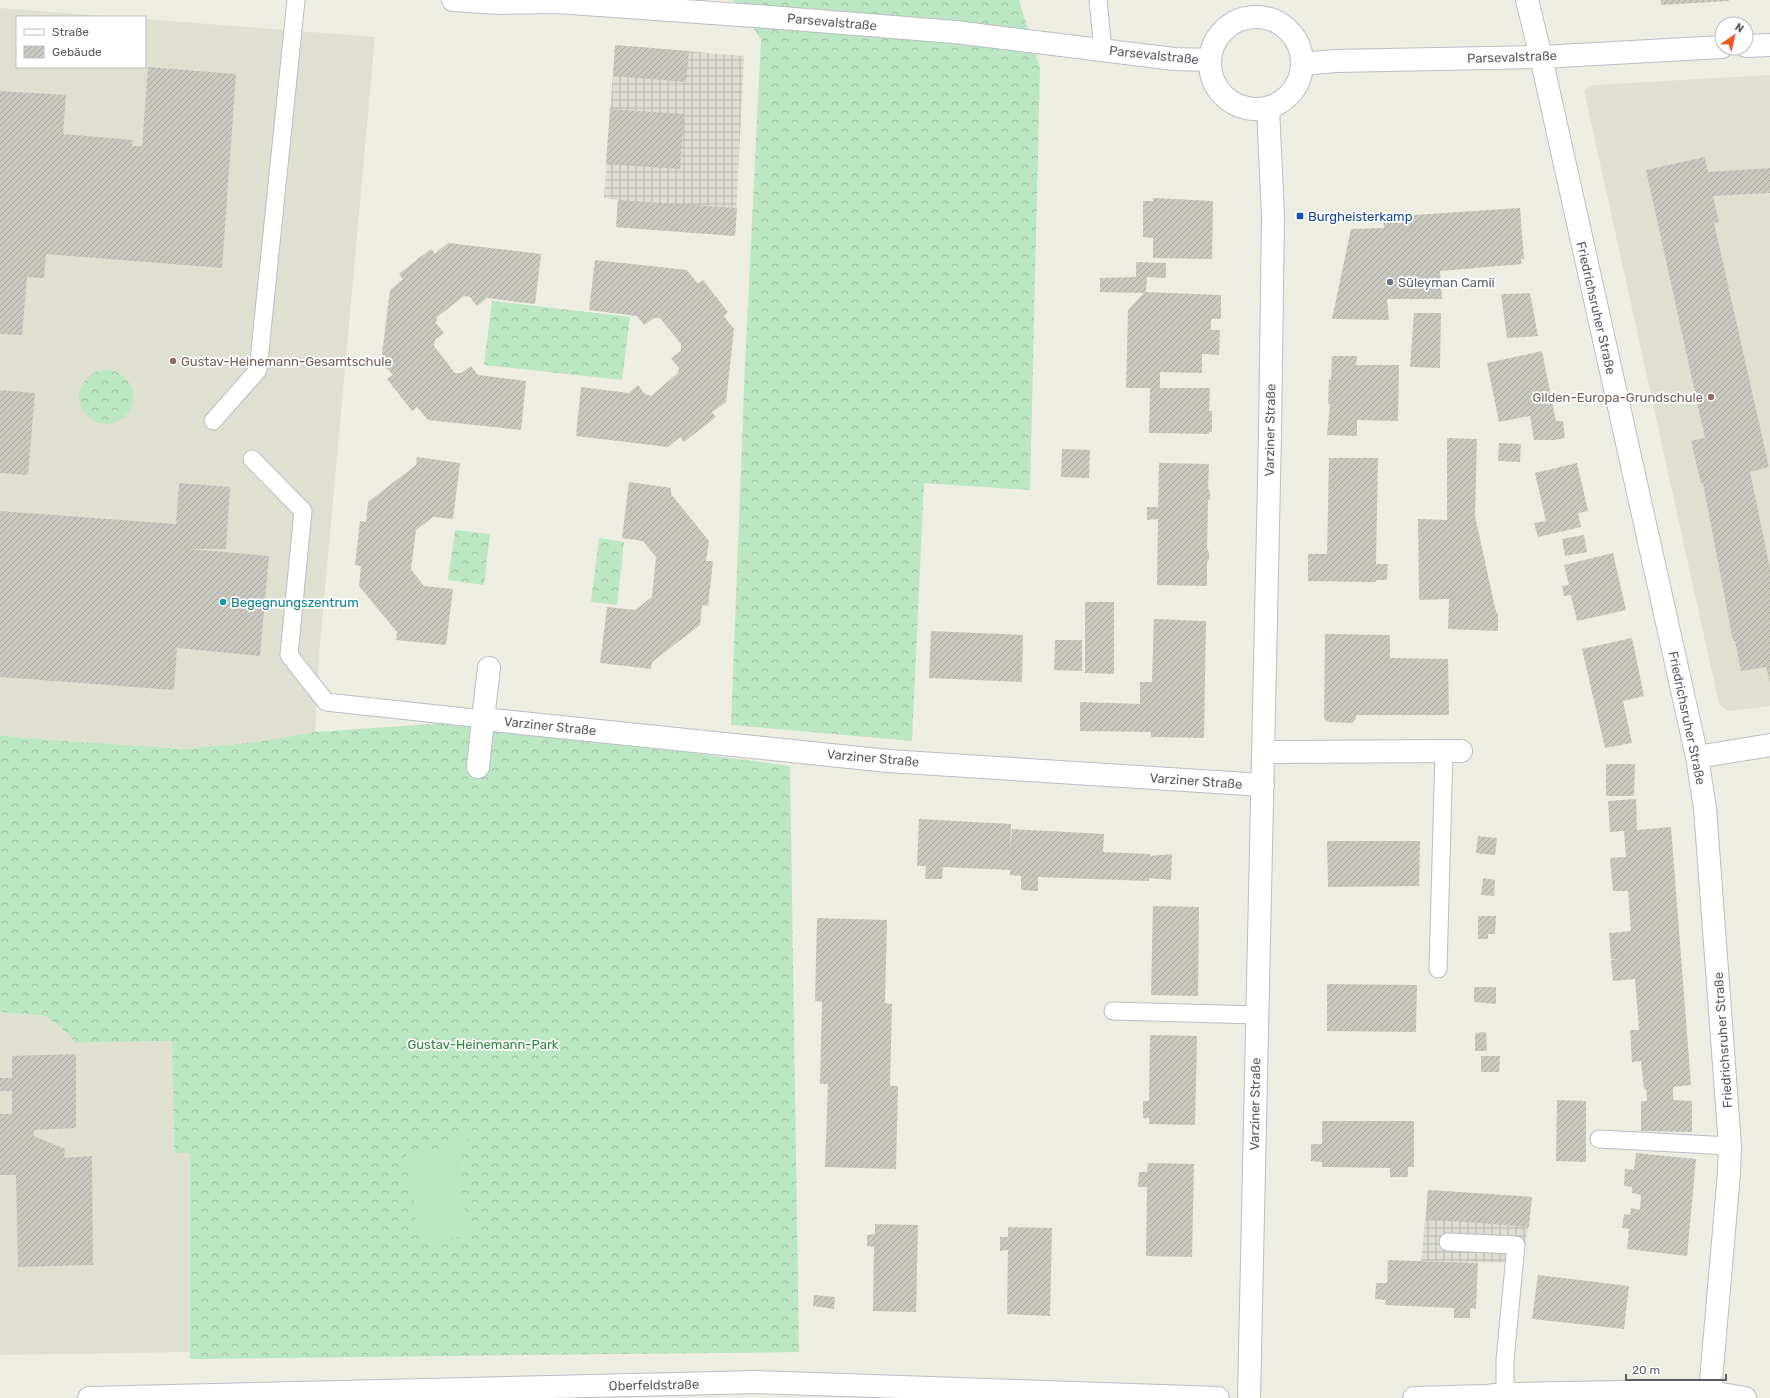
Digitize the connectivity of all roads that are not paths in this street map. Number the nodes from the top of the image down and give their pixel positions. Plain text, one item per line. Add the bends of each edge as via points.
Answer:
1 (296, 0) edge
2 (453, 0) edge
3 (1098, 0) edge
4 (1527, 0) edge
5 (557, 1) edge
6 (1251, 9) edge
7 (1770, 45) edge
8 (1754, 46) edge
9 (1714, 47) edge
10 (1103, 50) junction
11 (1541, 57) junction
12 (1210, 60) junction
13 (1302, 64) junction
14 (1268, 108) junction
15 (213, 421) dead end
16 (252, 459) dead end
17 (488, 668) dead end
18 (483, 719) junction
19 (1770, 745) edge
20 (1264, 752) junction
21 (1452, 752) joint
22 (1697, 757) junction
23 (478, 767) dead end
24 (1263, 785) junction
25 (1438, 969) dead end
26 (1113, 1011) dead end
27 (1257, 1015) junction
28 (1599, 1139) dead end
29 (1730, 1146) junction
30 (1448, 1242) dead end
31 (1710, 1392) junction
32 (1505, 1394) junction
33 (89, 1398) edge
34 (1218, 1398) edge
35 (1249, 1398) edge
36 (1414, 1398) edge
37 (1745, 1398) edge

1 - 15 lane via 258,370
2 - 5 street, Parsevalstraße via 499,3
3 - 10 lane
4 - 11 street, Friedrichsruher Straße
5 - 10 street, Parsevalstraße via 947,31
6 - 12 street via 1224,29 1215,41
6 - 13 street via 1281,25 1292,35 1299,49
7 - 8 street
9 - 11 street, Parsevalstraße
10 - 12 street, Parsevalstraße via 1174,59
11 - 13 street, Parsevalstraße via 1336,61
11 - 22 street, Friedrichsruher Straße
12 - 14 street via 1210,71 1215,86 1224,97 1237,106 1252,109
13 - 14 street via 1299,79 1292,92 1281,102
14 - 20 street, Varziner Straße via 1273,216
16 - 18 lane via 302,511 289,654 326,702
17 - 18 street
18 - 23 street
18 - 24 street, Varziner Straße via 888,761
19 - 22 street
20 - 21 street
20 - 24 street, Varziner Straße
21 - 25 lane
22 - 29 street, Friedrichsruher Straße via 1706,808
24 - 27 street, Varziner Straße
26 - 27 lane
27 - 35 street, Varziner Straße
28 - 29 lane
29 - 31 street, Friedrichsruher Straße
30 - 32 lane via 1516,1245
31 - 32 street
31 - 37 street
32 - 36 street
33 - 34 street, Oberfeldstraße via 758,1382

